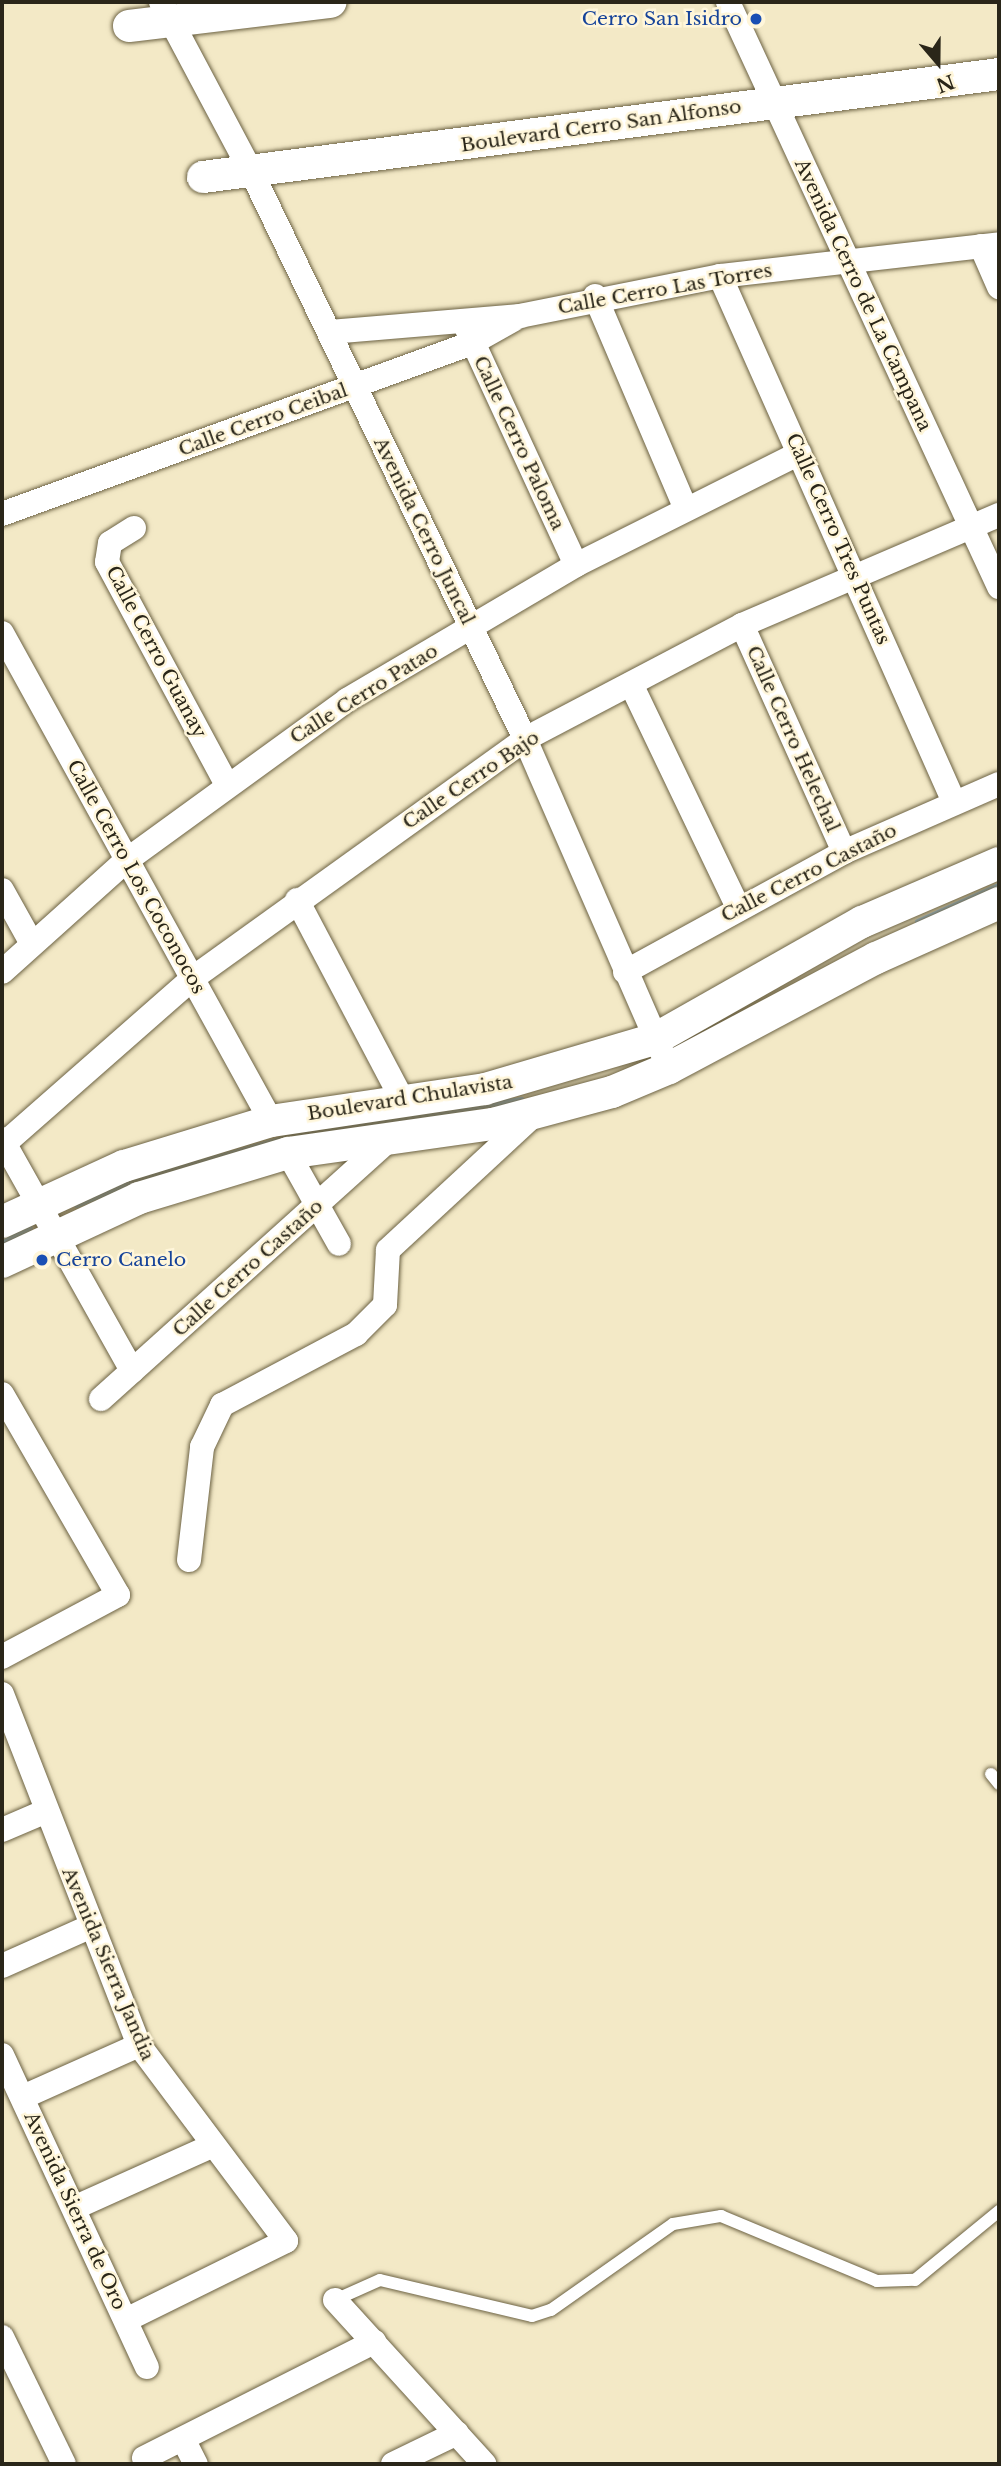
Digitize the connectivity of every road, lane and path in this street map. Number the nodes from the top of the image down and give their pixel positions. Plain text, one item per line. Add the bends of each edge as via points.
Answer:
1 (331, 2) edge
2 (728, 2) edge
3 (166, 12) edge
4 (129, 26) dead end
5 (999, 74) edge
6 (774, 103) junction
7 (252, 173) junction
8 (202, 177) dead end
9 (990, 245) edge
10 (846, 260) junction
11 (720, 276) junction
12 (999, 287) edge
13 (595, 296) junction
14 (520, 316) joint
15 (468, 331) junction
16 (330, 332) junction
17 (355, 387) junction
18 (800, 453) junction
19 (685, 507) junction
20 (2, 514) edge
21 (999, 515) edge
22 (971, 524) junction
23 (134, 528) dead end
24 (576, 565) junction
25 (854, 573) junction
26 (999, 587) edge
27 (743, 625) junction
28 (470, 628) junction
29 (2, 633) edge
30 (631, 684) junction
31 (525, 739) junction
32 (999, 784) edge
33 (227, 785) junction
34 (954, 802) junction
35 (844, 852) junction
36 (127, 860) junction
37 (999, 863) edge
38 (2, 890) edge
39 (297, 900) junction
40 (999, 903) edge
41 (738, 907) junction
42 (32, 944) junction
43 (2, 972) edge
44 (625, 972) junction
45 (193, 978) junction
46 (655, 1039) junction
47 (669, 1068) junction
48 (402, 1099) junction
49 (536, 1114) junction
50 (271, 1121) junction
51 (394, 1135) junction
52 (3, 1142) edge
53 (288, 1153) junction
54 (37, 1202) junction
55 (319, 1205) junction
56 (2, 1222) edge
57 (54, 1233) junction
58 (339, 1244) dead end
59 (2, 1262) edge
60 (132, 1371) junction
61 (2, 1394) edge
62 (101, 1399) dead end
63 (189, 1560) dead end
64 (2, 1657) edge
65 (2, 1694) edge
66 (44, 1812) junction
67 (2, 1830) edge
68 (89, 1927) junction
69 (2, 1966) edge
70 (139, 2045) junction
71 (2, 2055) edge
72 (23, 2097) junction
73 (212, 2146) junction
74 (76, 2207) junction
75 (999, 2211) edge
76 (335, 2300) joint
77 (126, 2320) junction
78 (2, 2337) edge
79 (374, 2342) junction
80 (147, 2367) dead end
81 (10, 2377) edge
82 (457, 2433) junction
83 (183, 2439) junction
84 (144, 2458) dead end
85 (64, 2464) edge
86 (195, 2464) edge
87 (393, 2464) edge
88 (484, 2464) edge

1 - 3 street
2 - 6 street, Avenida Cerro de La Campana
3 - 4 street
3 - 7 street, Avenida Cerro Juncal
5 - 6 street, Boulevard Cerro San Alfonso
6 - 7 street, Boulevard Cerro San Alfonso
6 - 10 street, Avenida Cerro de La Campana
7 - 8 street, Boulevard Cerro San Alfonso
7 - 16 street, Avenida Cerro Juncal
9 - 10 street, Calle Cerro Las Torres
9 - 12 street
10 - 11 street, Calle Cerro Las Torres
10 - 22 street, Avenida Cerro de La Campana
11 - 13 street, Calle Cerro Las Torres
11 - 18 street, Calle Cerro Tres Puntas
13 - 14 street, Calle Cerro Las Torres
13 - 19 street
14 - 15 street, Calle Cerro Ceibal
15 - 16 street
15 - 17 street, Calle Cerro Ceibal
15 - 24 street, Calle Cerro Paloma
16 - 17 street, Avenida Cerro Juncal
17 - 20 street, Calle Cerro Ceibal
17 - 28 street, Avenida Cerro Juncal
18 - 19 street, Calle Cerro Patao
18 - 25 street, Calle Cerro Tres Puntas
19 - 24 street, Calle Cerro Patao
21 - 22 street, Calle Cerro Bajo
22 - 25 street, Calle Cerro Bajo
22 - 26 street, Avenida Cerro de La Campana
23 - 33 street, Calle Cerro Guanay via 110,543 107,562
24 - 28 street, Calle Cerro Patao
25 - 27 street, Calle Cerro Bajo
25 - 34 street, Calle Cerro Tres Puntas
27 - 30 street, Calle Cerro Bajo
27 - 35 street, Calle Cerro Helechal
28 - 31 street, Avenida Cerro Juncal
28 - 33 street, Calle Cerro Patao via 347,700
29 - 36 street, Calle Cerro Los Coconocos
30 - 31 street, Calle Cerro Bajo
30 - 41 street
31 - 39 street, Calle Cerro Bajo
31 - 44 street, Avenida Cerro Juncal
32 - 34 street, Calle Cerro Castaño
33 - 36 street, Calle Cerro Patao
34 - 35 street, Calle Cerro Castaño
35 - 41 street, Calle Cerro Castaño
36 - 42 street, Calle Cerro Patao
36 - 45 street, Calle Cerro Los Coconocos
37 - 46 street, Boulevard Chulavista via 862,922
38 - 42 street
39 - 45 street, Calle Cerro Bajo
39 - 48 street
40 - 47 street, Boulevard Chulavista via 876,958
41 - 44 street, Calle Cerro Castaño
42 - 43 street, Calle Cerro Patao
44 - 46 street, Avenida Cerro Juncal
45 - 50 street, Calle Cerro Los Coconocos
45 - 52 street, Calle Cerro Bajo
46 - 47 street, Avenida Cerro Juncal
46 - 48 street, Boulevard Chulavista via 485,1089
47 - 49 street, Boulevard Chulavista
48 - 50 street, Boulevard Chulavista
49 - 51 street, Boulevard Chulavista
49 - 63 street via 388,1250 385,1305 356,1334 222,1405 202,1447
50 - 54 street, Boulevard Chulavista via 124,1166
51 - 53 street, Boulevard Chulavista
51 - 55 street, Calle Cerro Castaño
52 - 54 street
53 - 55 street
53 - 57 street, Boulevard Chulavista via 139,1198
54 - 56 street, Boulevard Chulavista
54 - 57 street
55 - 58 street
55 - 60 street, Calle Cerro Castaño
57 - 59 street, Boulevard Chulavista
57 - 60 street
60 - 62 street, Calle Cerro Castaño
61 - 64 street via 118,1595
65 - 66 street, Avenida Sierra Jandia
66 - 67 street
66 - 68 street, Avenida Sierra Jandia
68 - 69 street
68 - 70 street, Avenida Sierra Jandia
70 - 72 street
70 - 73 street, Avenida Sierra Jandia
71 - 72 street, Avenida Sierra de Oro
72 - 74 street, Avenida Sierra de Oro
73 - 74 street
73 - 77 street, Avenida Sierra Jandia via 286,2241
74 - 77 street, Avenida Sierra de Oro
75 - 76 lane via 915,2280 877,2281 721,2216 673,2224 551,2310 532,2316 380,2280
76 - 79 street
77 - 80 street, Avenida Sierra de Oro
78 - 81 street
79 - 82 street
79 - 83 street
81 - 85 street
82 - 87 street
82 - 88 street
83 - 84 street
83 - 86 street

